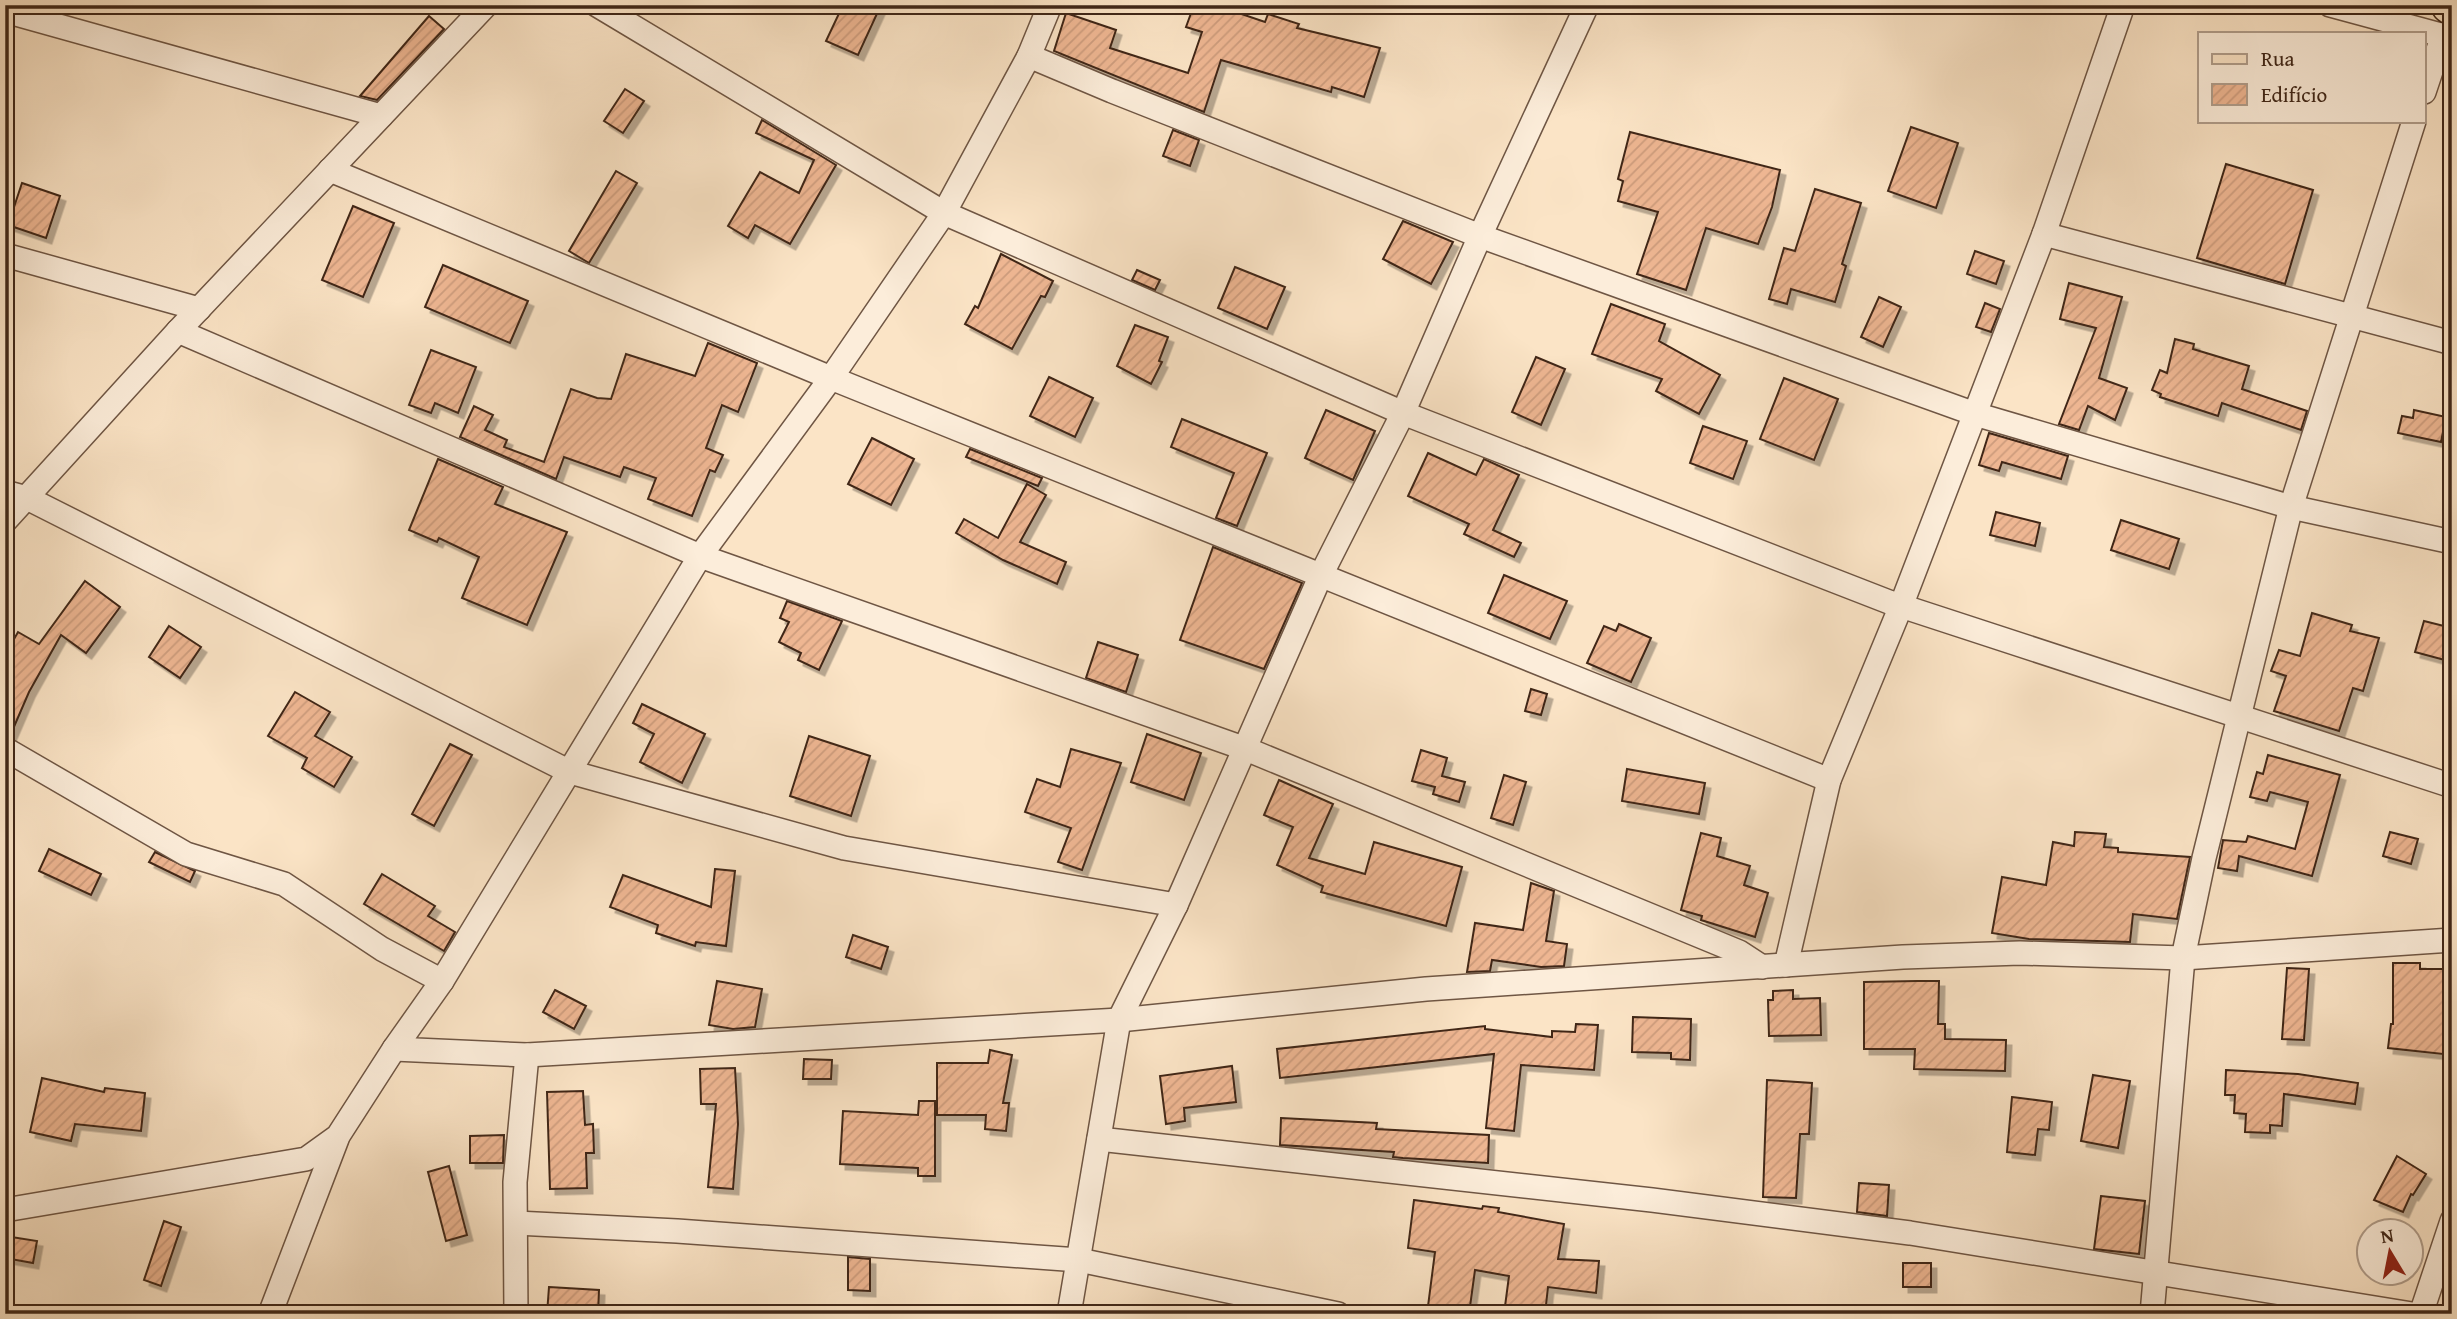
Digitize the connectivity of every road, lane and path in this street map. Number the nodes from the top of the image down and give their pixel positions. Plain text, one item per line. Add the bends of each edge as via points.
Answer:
1 (486, 5) edge
2 (597, 5) edge
3 (1050, 5) edge
4 (1587, 5) edge
5 (2123, 5) edge
6 (2330, 5) edge
7 (5, 11) edge
8 (2449, 21) edge
9 (1029, 56) junction
10 (2426, 86) edge
11 (381, 116) junction
12 (2414, 122) edge
13 (330, 170) junction
14 (944, 213) junction
15 (2044, 234) junction
16 (1480, 236) junction
17 (5, 256) edge
18 (199, 309) junction
19 (2350, 316) junction
20 (178, 331) junction
21 (2452, 343) edge
22 (831, 378) junction
23 (1402, 413) junction
24 (1975, 414) junction
25 (16, 495) edge
26 (2291, 507) junction
27 (5, 521) edge
28 (2452, 541) edge
29 (700, 556) junction
30 (1320, 577) junction
31 (1901, 606) junction
32 (2236, 718) junction
33 (5, 749) edge
34 (1246, 750) junction
35 (570, 772) junction
36 (1829, 780) junction
37 (2452, 786) edge
38 (1176, 905) junction
39 (2452, 940) edge
40 (2183, 958) junction
41 (1786, 965) junction
42 (1762, 967) junction
43 (442, 981) junction
44 (1119, 1020) junction
45 (394, 1049) junction
46 (527, 1055) junction
47 (338, 1136) junction
48 (1100, 1139) junction
49 (5, 1210) edge
50 (2452, 1221) edge
51 (516, 1223) junction
52 (1079, 1260) junction
53 (2154, 1274) junction
54 (270, 1314) edge
55 (516, 1314) edge
56 (1069, 1314) edge
57 (1338, 1314) edge
58 (2152, 1314) edge
59 (2412, 1314) edge
60 (2421, 1314) edge

1 - 11 street
2 - 14 street
3 - 9 street
4 - 16 street
5 - 15 street
6 - 8 street
7 - 11 street
8 - 10 street
9 - 14 street
9 - 16 street
11 - 13 street
12 - 19 street
13 - 18 street
13 - 22 street
14 - 22 street
14 - 23 street
15 - 19 street
15 - 24 street
16 - 23 street
16 - 24 street
17 - 18 street
18 - 20 street
19 - 21 street
19 - 26 street
20 - 25 street
20 - 29 street
22 - 29 street
22 - 30 street
23 - 30 street
23 - 31 street
24 - 26 street
24 - 31 street
25 - 27 street
25 - 35 street
26 - 28 street
26 - 32 street
29 - 34 street
29 - 35 street
30 - 34 street
30 - 36 street
31 - 32 street
31 - 36 street
32 - 37 street
32 - 40 street
33 - 43 street via 186,854 284,884 382,949
34 - 38 street
34 - 42 street via 1739,952
35 - 38 street via 844,848
35 - 43 street
36 - 41 street
38 - 44 street
39 - 40 street
40 - 41 street via 2020,953
40 - 53 street
41 - 42 street
42 - 44 street via 1426,989
43 - 45 street
44 - 46 street
44 - 48 street
45 - 46 street
45 - 47 street
46 - 51 street via 515,1182
47 - 49 street via 317,1153 295,1162
47 - 54 street
48 - 52 street
48 - 53 street via 1910,1233
50 - 60 street
51 - 52 street
51 - 55 street
52 - 56 street
52 - 57 street
53 - 58 street
53 - 59 street

